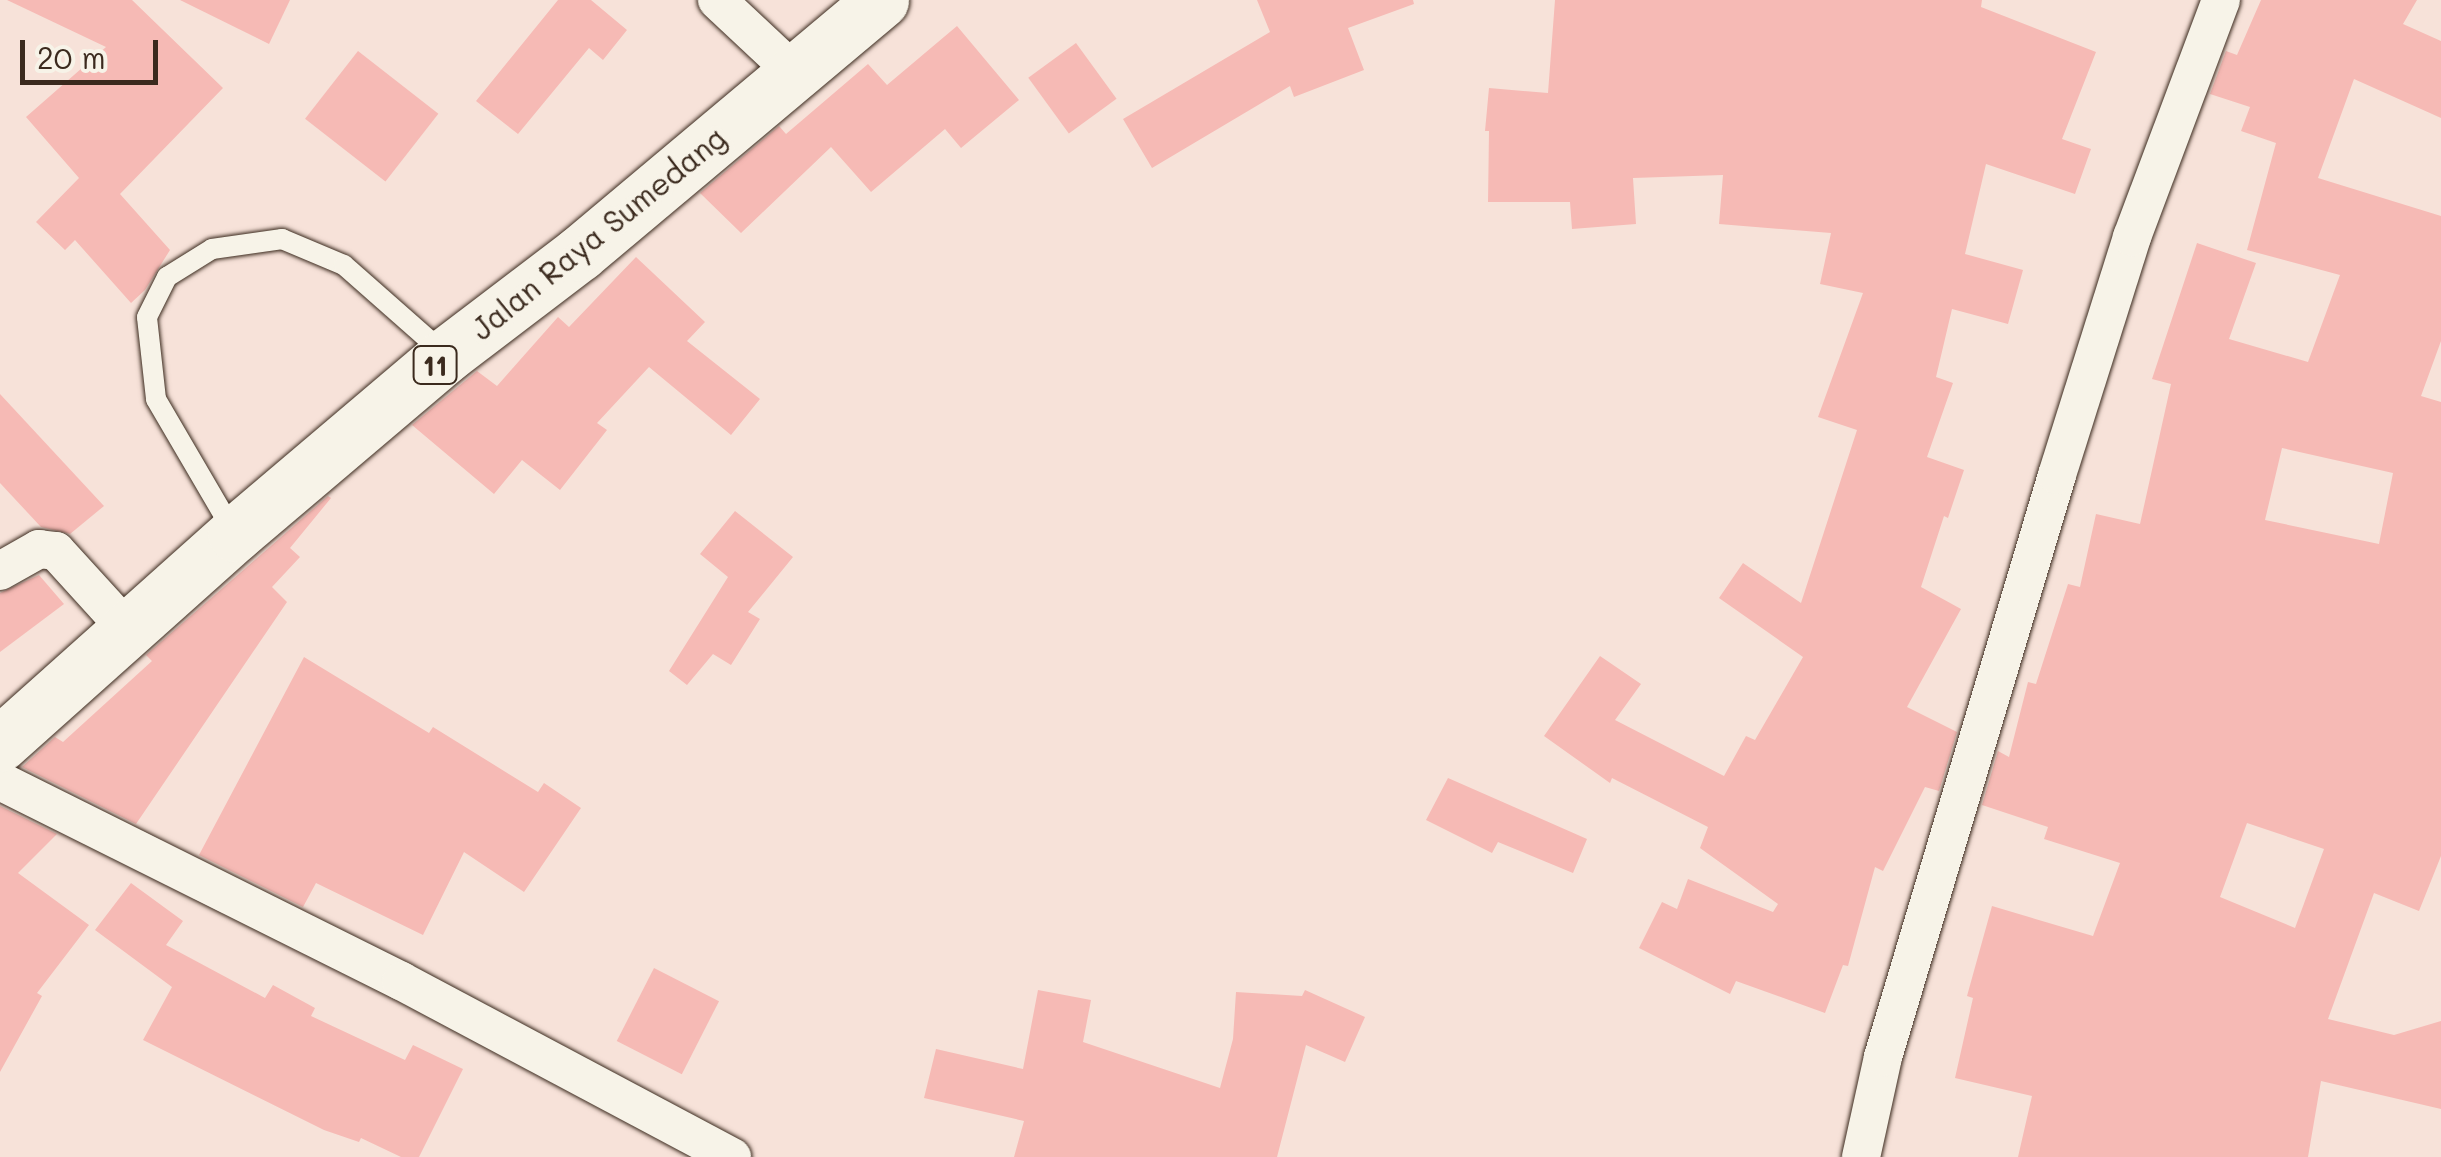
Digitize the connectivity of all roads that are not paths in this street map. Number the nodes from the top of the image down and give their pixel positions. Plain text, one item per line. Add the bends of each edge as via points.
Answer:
1 (717, 0) edge
2 (881, 0) edge
3 (2220, 0) edge
4 (794, 74) junction
5 (446, 355) junction
6 (235, 534) junction
7 (0, 571) edge
8 (128, 630) junction
9 (0, 744) edge
10 (0, 781) edge
11 (732, 1157) edge
12 (1862, 1157) edge

1 - 4 street
2 - 4 highway, Jalan Raya Sumedang / 11
3 - 12 street via 2132,237 2057,475 1883,1057
4 - 5 highway, Jalan Raya Sumedang / 11
5 - 6 highway, Jalan Raya Sumedang / 11
5 - 6 lane via 344,265 282,239 212,249 166,277 147,317 156,399
6 - 8 highway, Jalan Raya Sumedang / 11
7 - 8 street via 39,549 56,551
8 - 9 highway, Jalan Raya Sumedang / 11
10 - 11 street

